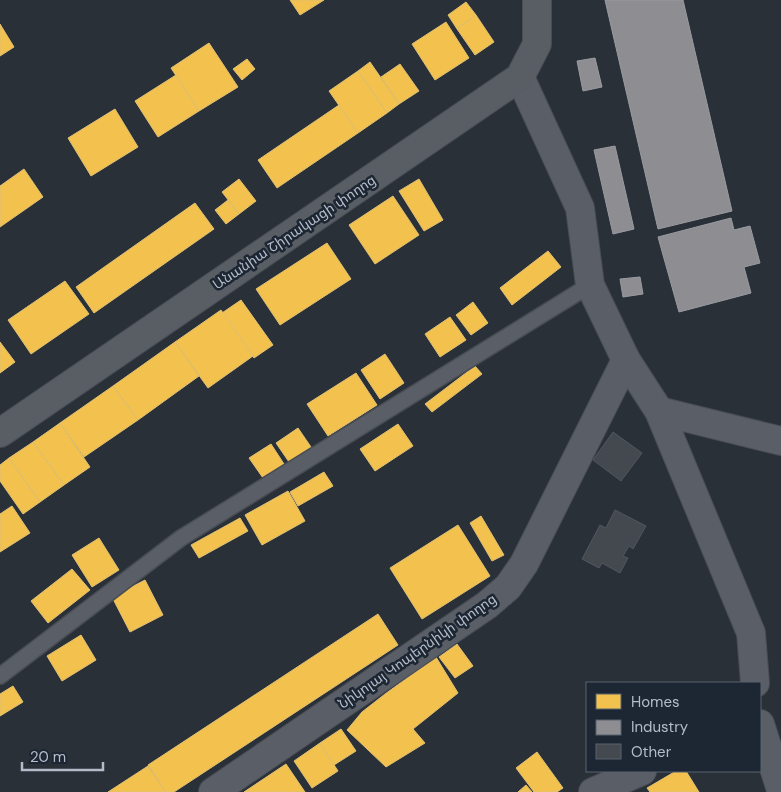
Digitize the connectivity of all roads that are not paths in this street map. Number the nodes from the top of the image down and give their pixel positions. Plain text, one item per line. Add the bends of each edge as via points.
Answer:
1 (537, 0) edge
2 (520, 77) junction
3 (590, 285) junction
4 (626, 360) junction
5 (659, 411) junction
6 (0, 433) edge
7 (781, 441) edge
8 (0, 676) edge
9 (755, 682) edge
10 (761, 727) edge
11 (640, 772) edge
12 (781, 790) edge
13 (213, 792) edge
14 (593, 792) edge

1 - 2 main road, Անանիա Շիրակացի փողոց via 537,44
2 - 3 street via 580,208
2 - 6 main road, Անանիա Շիրակացի փողոց
3 - 4 street
3 - 8 lane via 181,538
4 - 5 street
4 - 13 street, Նիկոլայ Կոպերնիկի փողոց via 524,564 508,587 487,605
5 - 7 street
5 - 9 street via 751,633
10 - 12 street
11 - 14 street

